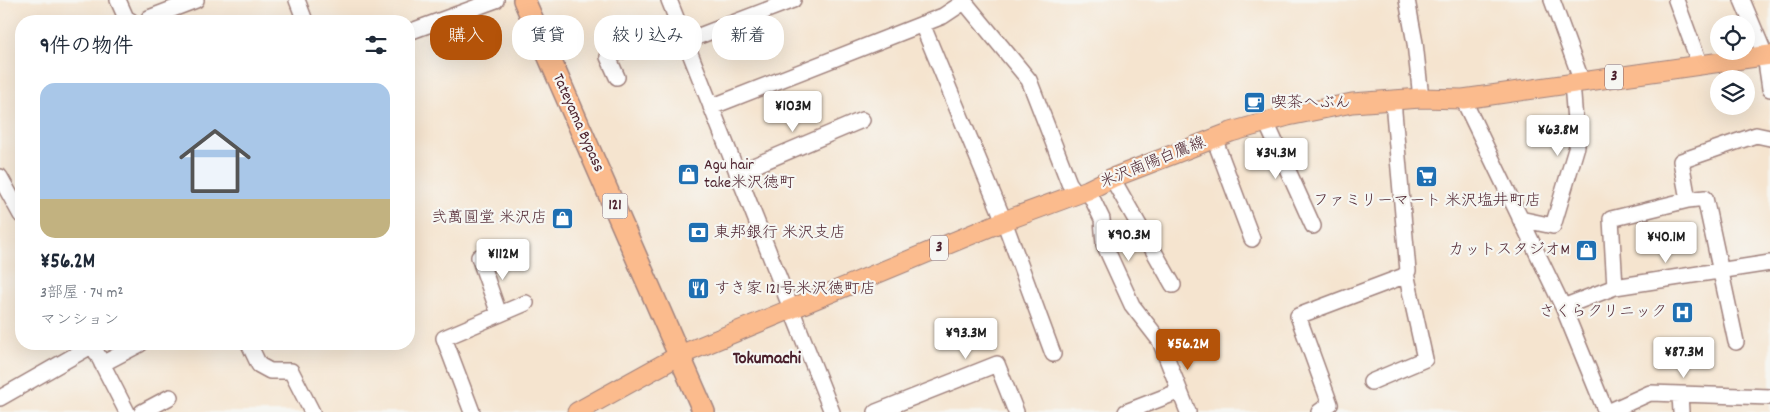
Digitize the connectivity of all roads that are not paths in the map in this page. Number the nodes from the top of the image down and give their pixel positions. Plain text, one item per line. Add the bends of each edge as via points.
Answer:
1 (118, 0) edge
2 (196, 0) edge
3 (297, 0) edge
4 (496, 0) edge
5 (524, 0) edge
6 (669, 0) edge
7 (793, 0) edge
8 (1407, 0) edge
9 (1552, 0) edge
10 (1676, 0) edge
11 (1742, 0) edge
12 (964, 1) edge
13 (125, 15) edge
14 (159, 15) edge
15 (303, 15) edge
16 (675, 15) edge
17 (922, 24) junction
18 (415, 30) edge
19 (702, 35) edge
20 (1768, 55) edge
21 (609, 60) edge
22 (693, 60) edge
23 (1700, 65) junction
24 (617, 77) dead end
25 (1577, 83) junction
26 (1770, 89) edge
27 (1421, 98) junction
28 (1463, 99) junction
29 (1393, 100) junction
30 (711, 107) junction
31 (862, 120) dead end
32 (1266, 122) junction
33 (1214, 138) junction
34 (1770, 138) edge
35 (737, 173) junction
36 (0, 177) edge
37 (1112, 178) junction
38 (1082, 192) junction
39 (1688, 200) junction
40 (15, 204) edge
41 (1520, 219) junction
42 (1004, 221) junction
43 (1313, 226) dead end
44 (1252, 239) dead end
45 (479, 257) dead end
46 (1770, 263) edge
47 (1722, 270) junction
48 (1406, 273) junction
49 (1173, 285) dead end
50 (1615, 287) junction
51 (526, 302) dead end
52 (1563, 307) junction
53 (790, 308) junction
54 (499, 314) junction
55 (1736, 342) dead end
56 (83, 350) edge
57 (95, 350) edge
58 (129, 350) edge
59 (252, 350) edge
60 (680, 354) junction
61 (1053, 354) dead end
62 (102, 364) junction
63 (1371, 382) dead end
64 (1180, 391) junction
65 (1680, 394) junction
66 (170, 397) dead end
67 (1770, 397) edge
68 (0, 398) edge
69 (127, 412) edge
70 (142, 412) edge
71 (312, 412) edge
72 (472, 412) edge
73 (577, 412) edge
74 (704, 412) edge
75 (832, 412) edge
76 (876, 412) edge
77 (1016, 412) edge
78 (1126, 412) edge
79 (1188, 412) edge
80 (1319, 412) edge
81 (1607, 412) edge
82 (1681, 412) edge

1 - 13 street
2 - 14 street
3 - 15 street
4 - 18 street
5 - 60 highway, Tateyama Bypass / 121
6 - 16 street
7 - 19 street
8 - 27 street
9 - 25 street
10 - 23 street
11 - 20 street
12 - 17 street via 943,16
12 - 38 street via 1029,80 1069,183
17 - 30 street
17 - 42 street
20 - 23 main road, 米沢南陽白鷹線 / 3
20 - 26 street
21 - 24 street
22 - 30 street
23 - 25 main road, 米沢南陽白鷹線 / 3
25 - 28 main road, 米沢南陽白鷹線 / 3
25 - 41 street via 1577,146 1553,226
27 - 28 main road, 米沢南陽白鷹線 / 3
27 - 29 main road, 米沢南陽白鷹線 / 3
28 - 41 street
29 - 32 main road, 米沢南陽白鷹線 / 3 via 1352,103
29 - 48 street via 1408,252
30 - 35 street
31 - 35 street
32 - 33 main road, 米沢南陽白鷹線 / 3
32 - 43 street
33 - 37 main road, 米沢南陽白鷹線 / 3
33 - 44 street
34 - 39 street via 1756,135 1681,161
35 - 53 street
36 - 40 street
37 - 38 main road, 米沢南陽白鷹線 / 3
37 - 49 street
38 - 42 main road, 米沢南陽白鷹線 / 3
38 - 64 street via 1102,219 1104,244 1132,305 1160,341
39 - 47 street via 1705,198
39 - 50 street via 1611,219
41 - 52 street
42 - 53 main road, 米沢南陽白鷹線 / 3
42 - 61 street
45 - 54 street
46 - 47 street
47 - 50 street
47 - 55 street
48 - 63 street via 1425,359
48 - 80 street via 1298,316 1330,404
50 - 52 street
51 - 54 street
52 - 81 street
53 - 60 main road, 3
53 - 75 street
54 - 72 street via 444,338
56 - 68 street
57 - 62 street
58 - 62 street
59 - 71 street via 259,365 270,371 291,371
60 - 73 main road, 3
60 - 74 highway, Tateyama Bypass / 121
62 - 69 street
64 - 78 street
64 - 79 street
65 - 67 street
65 - 81 street via 1650,393
65 - 82 street
66 - 70 street
76 - 77 street via 997,364

